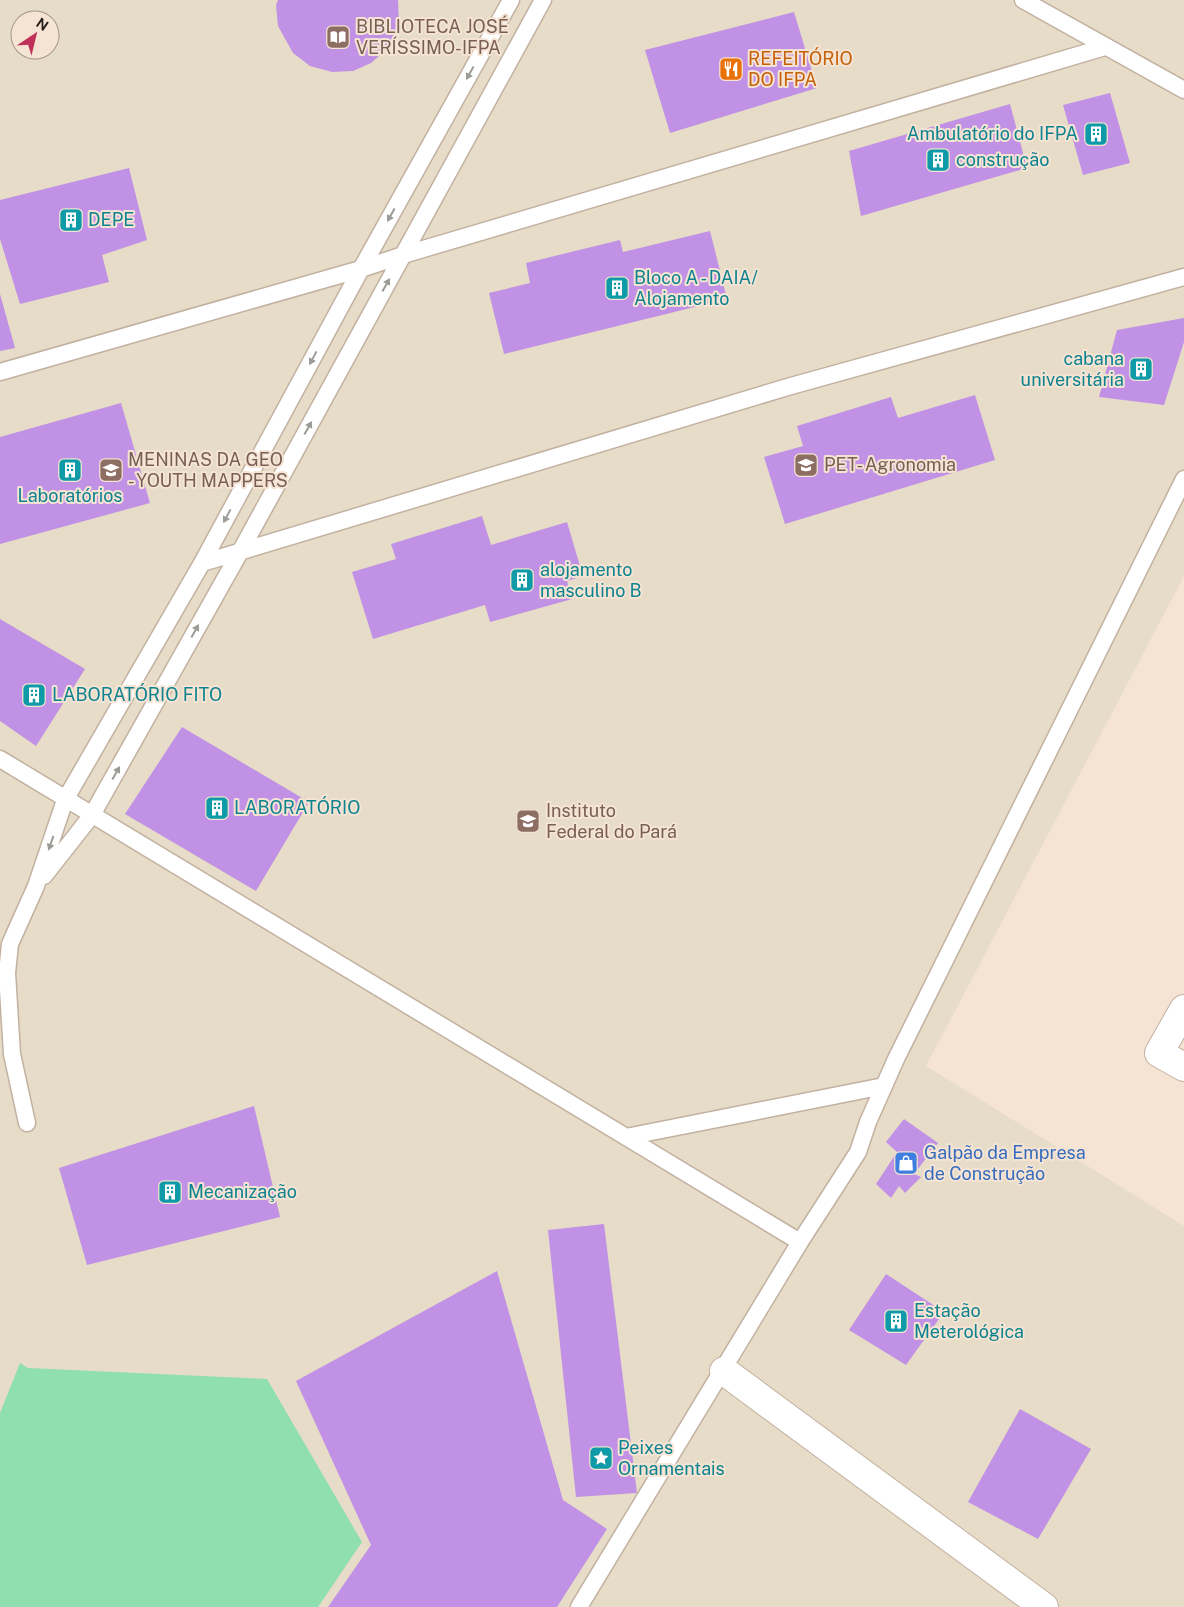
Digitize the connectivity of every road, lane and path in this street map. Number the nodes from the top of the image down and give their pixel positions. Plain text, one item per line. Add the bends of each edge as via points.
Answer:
1 (511, 0) edge
2 (542, 0) edge
3 (1023, 0) edge
4 (1105, 47) junction
5 (1184, 90) edge
6 (403, 254) junction
7 (361, 269) junction
8 (1184, 277) edge
9 (0, 372) edge
10 (1184, 479) edge
11 (240, 552) junction
12 (202, 563) junction
13 (0, 760) edge
14 (65, 800) junction
15 (92, 816) junction
16 (36, 886) junction
17 (1184, 1009) edge
18 (1184, 1067) edge
19 (884, 1086) junction
20 (27, 1123) dead end
21 (626, 1137) junction
22 (800, 1242) junction
23 (724, 1371) junction
24 (579, 1607) edge
25 (1044, 1607) edge

1 -> 7 lane
2 - 6 lane
3 - 4 lane
4 - 5 lane
4 - 6 lane
6 - 7 lane
11 -> 6 lane
7 - 9 lane
7 -> 12 lane
8 - 11 lane via 790,386
10 - 19 lane
11 - 12 lane
15 -> 11 lane
12 - 14 lane
13 - 14 lane
14 - 15 lane
14 -> 16 lane
15 - 16 lane
15 - 21 lane
16 - 20 lane via 10,944 7,973 12,1054
17 - 18 street via 1159,1053
19 - 21 lane
19 - 22 lane via 858,1152
21 - 22 lane
22 - 23 lane
23 - 24 lane
23 - 25 street

